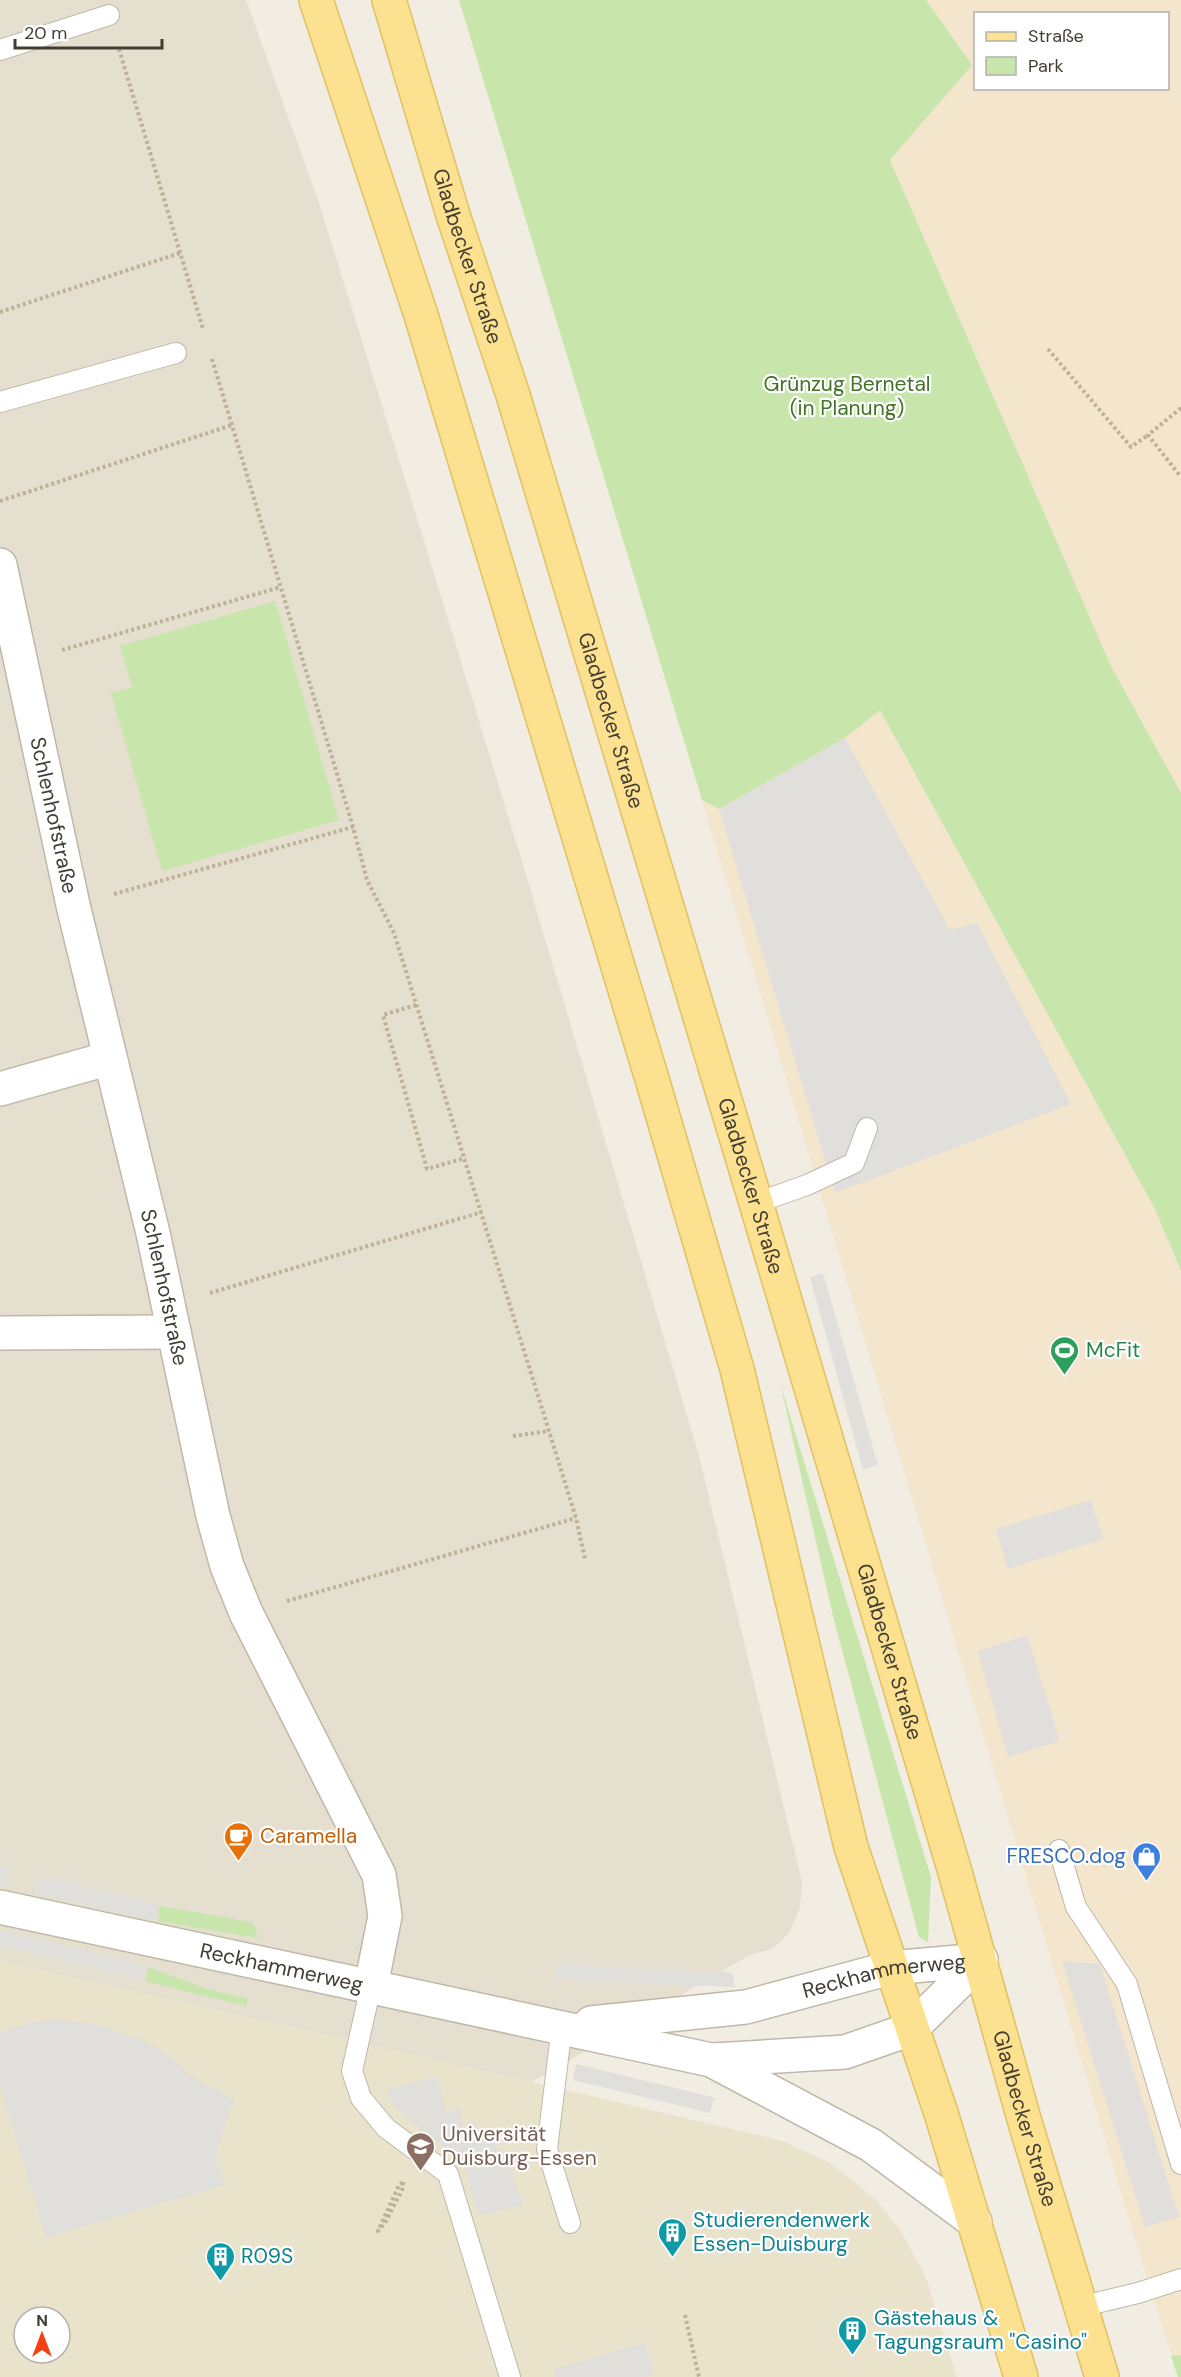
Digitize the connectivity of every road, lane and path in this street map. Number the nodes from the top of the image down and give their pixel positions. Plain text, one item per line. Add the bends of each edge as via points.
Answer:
1 (316, 0) edge
2 (389, 0) edge
3 (109, 15) joint
4 (0, 50) edge
5 (180, 253) junction
6 (0, 312) edge
7 (204, 333) dead end
8 (1048, 349) dead end
9 (176, 353) dead end
10 (211, 355) dead end
11 (0, 402) edge
12 (1181, 408) edge
13 (232, 425) junction
14 (1148, 435) junction
15 (1181, 477) edge
16 (0, 501) edge
17 (0, 565) edge
18 (280, 586) junction
19 (21, 662) junction
20 (353, 827) junction
21 (73, 905) junction
22 (416, 1005) junction
23 (110, 1058) junction
24 (0, 1089) edge
25 (867, 1128) dead end
26 (465, 1158) junction
27 (756, 1203) junction
28 (482, 1212) junction
29 (171, 1319) junction
30 (0, 1333) edge
31 (549, 1431) junction
32 (513, 1437) dead end
33 (576, 1518) junction
34 (585, 1559) dead end
35 (246, 1613) junction
36 (1059, 1850) dead end
37 (0, 1907) edge
38 (981, 1960) junction
39 (890, 1968) junction
40 (371, 1986) junction
41 (562, 2026) junction
42 (911, 2029) junction
43 (711, 2060) junction
44 (1181, 2164) edge
45 (401, 2187) joint
46 (975, 2222) junction
47 (570, 2223) dead end
48 (1181, 2279) edge
49 (1079, 2307) junction
50 (685, 2315) dead end
51 (510, 2377) edge
52 (699, 2377) edge
53 (1021, 2377) edge
54 (1102, 2377) edge

1 - 39 main road via 420,315 737,1369 851,1847
2 - 27 main road, Gladbecker Straße via 453,215 513,395
3 - 4 lane
3 - 5 path
5 - 6 path
5 - 7 path
8 - 14 path via 1131,447
9 - 11 lane
10 - 13 path
12 - 14 path
13 - 16 path
13 - 18 path
14 - 15 path
17 - 19 street, Schlenhofstraße
18 - 19 path
18 - 20 path
19 - 21 street, Schlenhofstraße
20 - 21 path
20 - 22 path via 367,880 394,933
21 - 23 street, Schlenhofstraße
22 - 26 path
22 - 26 path via 383,1015 427,1169
23 - 24 street
23 - 29 street, Schlenhofstraße
25 - 27 lane via 854,1164
26 - 28 path
27 - 38 main road, Gladbecker Straße
28 - 29 path
28 - 31 path
29 - 30 street
29 - 35 street, Schlenhofstraße via 213,1516 226,1566
31 - 32 path
31 - 33 path
33 - 34 path
33 - 35 path
35 - 40 street, Schlenhofstraße via 379,1875 385,1917
36 - 44 lane via 1076,1907 1126,1984
37 - 40 street, Reckhammerweg
38 - 39 street, Reckhammerweg
38 - 42 street, Reckhammerweg
38 - 49 main road, Gladbecker Straße
39 - 41 street, Reckhammerweg via 746,2007
39 - 42 main road
40 - 41 street, Reckhammerweg
40 - 51 lane via 352,2070 362,2098 386,2128 448,2174
41 - 43 street, Reckhammerweg
41 - 47 lane via 547,2149
42 - 43 street, Reckhammerweg via 845,2052
42 - 46 main road
43 - 46 street, Reckhammerweg via 872,2145
45 - 45 path via 378,2231 385,2223
46 - 53 main road
48 - 49 lane
49 - 54 main road, Gladbecker Straße
50 - 52 path

